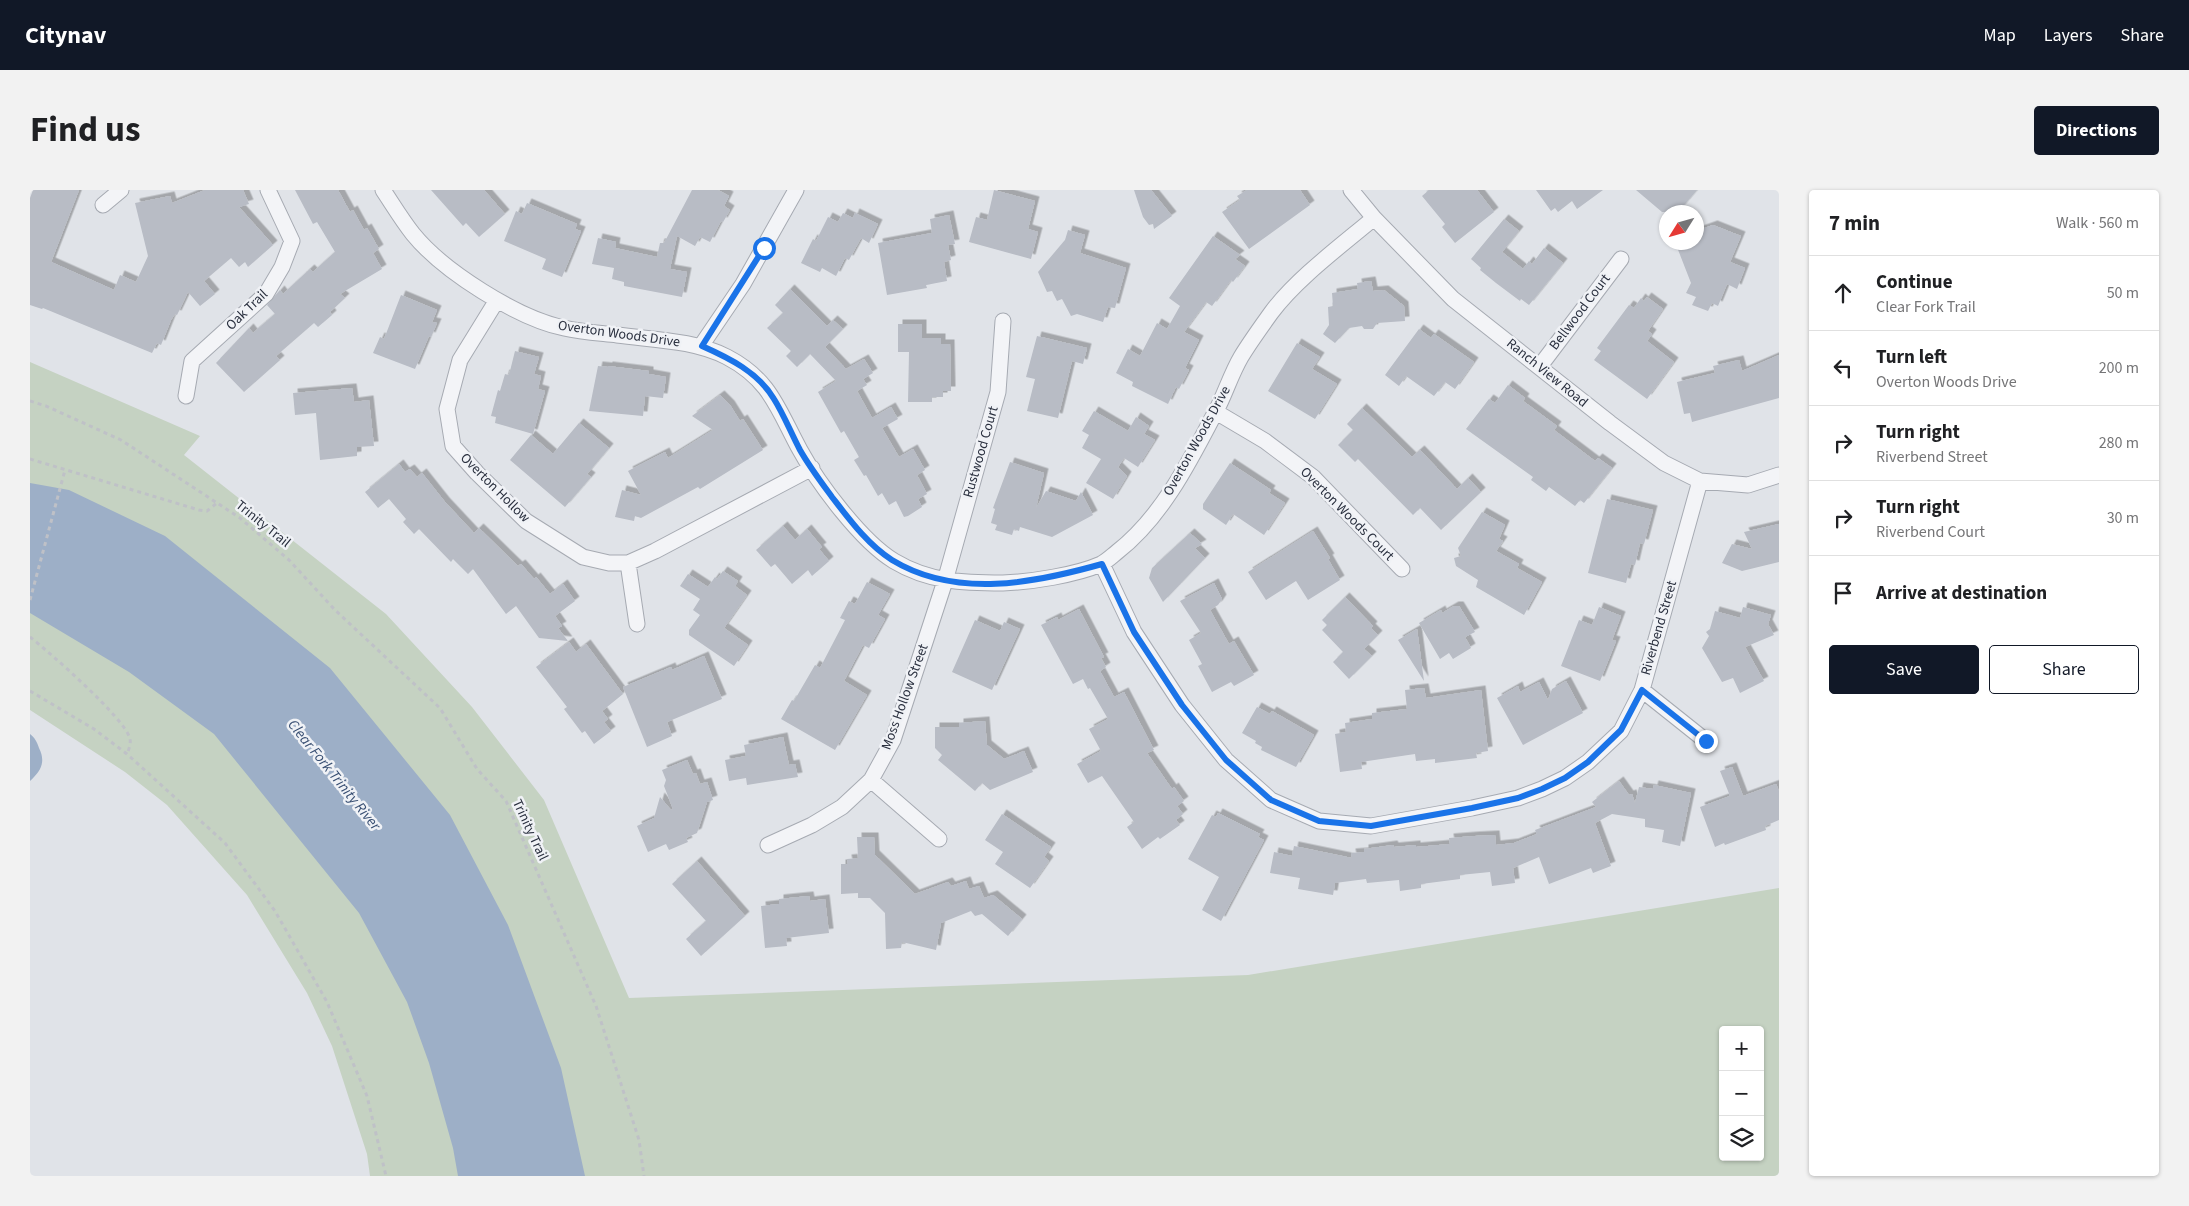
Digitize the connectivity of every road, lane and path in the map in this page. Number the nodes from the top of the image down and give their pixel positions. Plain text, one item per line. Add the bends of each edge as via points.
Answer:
1 (121, 190) edge
2 (268, 190) edge
3 (383, 190) edge
4 (796, 190) edge
5 (1351, 190) edge
6 (102, 205) dead end
7 (1374, 218) junction
8 (1621, 258) dead end
9 (497, 300) junction
10 (1003, 321) dead end
11 (702, 346) junction
12 (1540, 366) junction
13 (186, 396) dead end
14 (30, 401) edge
15 (1216, 412) junction
16 (30, 459) edge
17 (812, 468) junction
18 (64, 470) junction
19 (1779, 475) edge
20 (1700, 481) junction
21 (217, 503) junction
22 (628, 563) junction
23 (1102, 564) junction
24 (1402, 569) dead end
25 (945, 581) junction
26 (30, 600) edge
27 (636, 624) dead end
28 (30, 637) edge
29 (30, 690) edge
30 (1642, 690) junction
31 (1706, 741) dead end
32 (127, 754) junction
33 (871, 780) junction
34 (939, 839) dead end
35 (768, 844) dead end
36 (386, 1176) edge
37 (644, 1176) edge

1 - 6 street
2 - 13 street, Oak Trail via 292,241 282,267 266,294 192,361
3 - 9 street, Overton Woods Drive via 414,236 436,257
4 - 11 street via 743,284
5 - 7 street, Ranch View Road
7 - 12 street, Ranch View Road via 1453,299
7 - 15 street, Overton Woods Drive via 1314,268 1274,309 1241,358
8 - 12 street, Bellwood Court
9 - 11 street, Overton Woods Drive via 534,319 564,328
9 - 22 street, Overton Hollow via 460,360 447,409 454,446 526,521 583,557 609,563
10 - 25 street, Rustwood Court via 998,392
11 - 17 street, Overton Woods Drive via 729,358 752,374 774,398
12 - 20 street, Ranch View Road via 1664,463
14 - 21 path, Trinity Trail via 121,440
15 - 23 street, Overton Woods Drive via 1171,492 1135,538
15 - 24 street, Overton Woods Court via 1265,441 1313,477
16 - 18 path, Trinity Trail
17 - 22 street, Overton Hollow
17 - 25 street, Overton Woods Drive via 867,539 891,559
18 - 21 path, Trinity Trail via 203,511
18 - 26 path
19 - 20 street, Ranch View Road via 1748,485
20 - 30 street, Riverbend Street
21 - 37 path, Trinity Trail via 240,518 289,560 336,610 440,708 477,769 506,801 596,1006 639,1140
22 - 27 street
23 - 25 street, Overton Woods Drive via 1022,582
23 - 30 street, Riverbend Street via 1134,632 1182,705 1226,760 1271,800 1319,821 1371,826 1472,808 1542,789 1588,762 1621,730
25 - 33 street, Moss Hollow Street via 893,740
28 - 32 path via 123,725 130,739
29 - 32 path via 94,729
30 - 31 street
32 - 36 path via 226,843 275,911 331,1010 366,1096
33 - 34 street
33 - 35 street, Moss Hollow Street via 842,807 812,825

